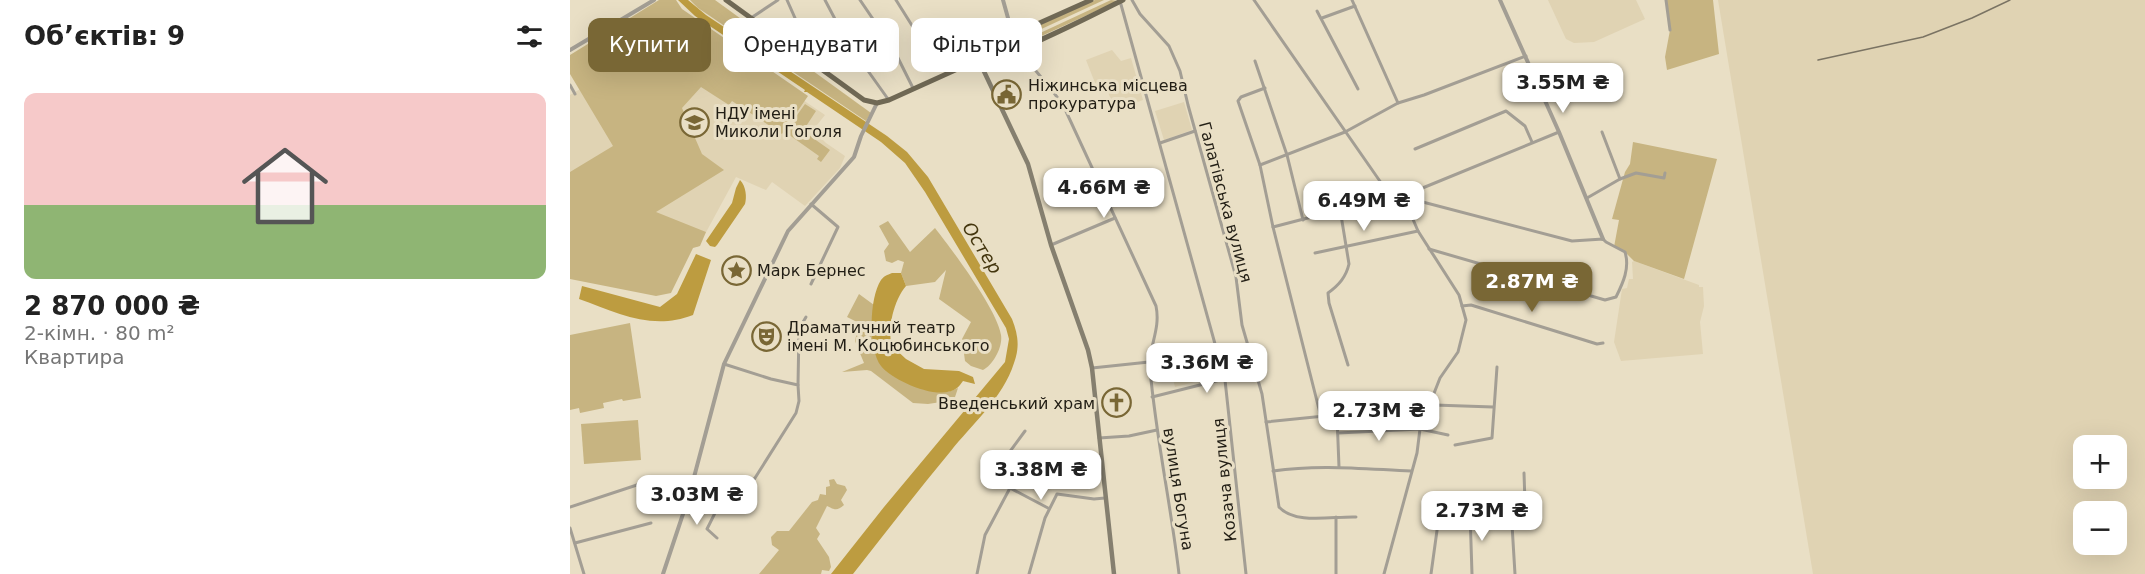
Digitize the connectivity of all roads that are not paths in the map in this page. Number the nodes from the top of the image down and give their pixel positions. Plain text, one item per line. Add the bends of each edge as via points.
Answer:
1 (653, 0) edge
2 (726, 0) edge
3 (778, 0) edge
4 (787, 0) edge
5 (825, 0) edge
6 (860, 0) edge
7 (896, 0) edge
8 (1003, 0) edge
9 (1091, 0) edge
10 (1120, 0) edge
11 (1132, 0) edge
12 (1254, 0) edge
13 (1352, 0) edge
14 (1500, 0) edge
15 (1666, 0) edge
16 (1355, 6) junction
17 (1317, 11) dead end
18 (751, 18) joint
19 (795, 18) edge
20 (1008, 18) edge
21 (1322, 18) junction
22 (1042, 23) edge
23 (911, 24) edge
24 (1670, 30) dead end
25 (1042, 38) edge
26 (570, 50) edge
27 (1526, 56) junction
28 (1255, 61) dead end
29 (825, 72) edge
30 (952, 72) edge
31 (985, 72) edge
32 (1037, 72) edge
33 (571, 88) edge
34 (1265, 88) junction
35 (1358, 89) dead end
36 (913, 90) junction
37 (575, 94) dead end
38 (887, 101) junction
39 (877, 103) junction
40 (1398, 103) junction
41 (1195, 131) junction
42 (1345, 132) junction
43 (1559, 132) junction
44 (1602, 132) dead end
45 (1532, 142) junction
46 (1159, 143) junction
47 (1415, 149) dead end
48 (1287, 154) junction
49 (1260, 165) junction
50 (1665, 173) dead end
51 (1620, 178) junction
52 (1396, 195) junction
53 (1403, 196) junction
54 (1586, 198) junction
55 (812, 204) junction
56 (1340, 209) junction
57 (1115, 218) junction
58 (1303, 220) junction
59 (1273, 227) junction
60 (1418, 231) junction
61 (1603, 239) junction
62 (1051, 245) junction
63 (1347, 246) junction
64 (1429, 249) junction
65 (1315, 253) dead end
66 (811, 284) dead end
67 (1462, 306) junction
68 (806, 317) dead end
69 (1603, 343) dead end
70 (1149, 362) junction
71 (724, 364) junction
72 (1348, 365) dead end
73 (1497, 367) dead end
74 (1092, 368) junction
75 (1256, 370) junction
76 (1225, 380) junction
77 (798, 385) junction
78 (1152, 397) junction
79 (1429, 406) junction
80 (1493, 407) junction
81 (1337, 416) junction
82 (1321, 417) junction
83 (1266, 422) junction
84 (1419, 429) junction
85 (1157, 430) junction
86 (1025, 431) dead end
87 (1338, 433) junction
88 (1448, 435) dead end
89 (1099, 438) junction
90 (1455, 445) dead end
91 (1340, 467) junction
92 (1273, 471) junction
93 (1412, 471) junction
94 (1524, 473) dead end
95 (1010, 488) junction
96 (689, 496) junction
97 (1105, 498) junction
98 (570, 507) edge
99 (718, 507) junction
100 (1049, 508) junction
101 (1511, 508) junction
102 (1470, 512) junction
103 (1336, 516) junction
104 (1356, 517) dead end
105 (651, 523) dead end
106 (570, 528) edge
107 (717, 538) dead end
108 (575, 543) junction
109 (584, 574) edge
110 (663, 574) edge
111 (976, 574) edge
112 (1029, 574) edge
113 (1114, 574) edge
114 (1179, 574) edge
115 (1246, 574) edge
116 (1336, 574) edge
117 (1384, 574) edge
118 (1431, 574) edge
119 (1472, 574) edge
120 (1515, 574) edge

1 - 26 street
2 - 18 main road
3 - 18 street
4 - 19 street
5 - 38 street via 846,40
6 - 36 street via 894,50
7 - 23 street
8 - 20 street
9 - 22 main road
10 - 25 main road
10 - 46 street, Козача вулиця
11 - 41 street, Галатівська вулиця via 1175,56
12 - 42 street
13 - 16 street
14 - 27 street
15 - 24 street
16 - 21 street
16 - 40 street
17 - 21 street
21 - 35 street
27 - 40 street
27 - 43 street
28 - 34 street
29 - 39 main road via 864,100
30 - 36 main road
31 - 62 main road via 1028,164
32 - 57 street, вулиця Богуна via 1065,107
33 - 37 street
34 - 48 street
34 - 49 street via 1241,96 1238,101
36 - 38 main road
38 - 39 main road
39 - 55 street via 851,161
40 - 42 street
41 - 46 street
41 - 75 street, Галатівська вулиця via 1236,277 1242,326
42 - 48 street
42 - 52 street via 1384,186
43 - 45 street
43 - 54 street
44 - 51 street
45 - 47 street via 1525,126 1506,111
45 - 53 street
46 - 76 street, Козача вулиця
48 - 49 street
48 - 58 street
49 - 59 street
50 - 51 street via 1664,178 1636,173
51 - 54 street
52 - 53 street
52 - 56 street
53 - 60 street
53 - 61 street via 1572,241
54 - 61 street
55 - 66 street via 838,227
55 - 71 street via 788,231
56 - 58 street
56 - 63 street
57 - 62 street
57 - 70 street, вулиця Богуна via 1156,306 1158,322
58 - 59 street
59 - 82 street
60 - 63 street
60 - 64 street
61 - 64 street via 1625,252 1628,262 1616,297 1605,300
62 - 74 main road
63 - 65 street
63 - 72 street via 1347,273 1328,293
64 - 67 street
67 - 69 street via 1471,305
67 - 79 street via 1466,320 1458,352 1440,378
68 - 77 street via 800,329
70 - 74 street
70 - 78 street, вулиця Богуна
71 - 77 street
71 - 96 street
73 - 80 street
74 - 89 main road
75 - 76 street
75 - 83 street, Галатівська вулиця
76 - 78 street
76 - 115 street, Козача вулиця
77 - 99 street via 796,413 755,478 735,505
78 - 85 street, вулиця Богуна
79 - 80 street
79 - 81 street
79 - 84 street
80 - 90 street via 1492,438
81 - 82 street
81 - 87 street
82 - 83 street
83 - 92 street, Галатівська вулиця
84 - 87 street
84 - 88 street
84 - 93 street
85 - 89 street
85 - 114 street, вулиця Богуна
86 - 95 street via 992,476
87 - 91 street
89 - 97 main road
91 - 92 street
91 - 93 street
92 - 103 street, Галатівська вулиця via 1283,512 1298,518
93 - 117 street
94 - 101 street via 1526,503
95 - 100 street
95 - 111 street via 985,535
96 - 98 street via 643,482
96 - 99 street
96 - 110 street
97 - 100 street via 1057,494
97 - 113 main road
99 - 107 street via 707,529
100 - 112 street
101 - 102 street
101 - 120 street
102 - 118 street via 1439,516
102 - 119 street
103 - 104 street, Галатівська вулиця
103 - 116 street
105 - 108 street
106 - 108 street
108 - 109 street

